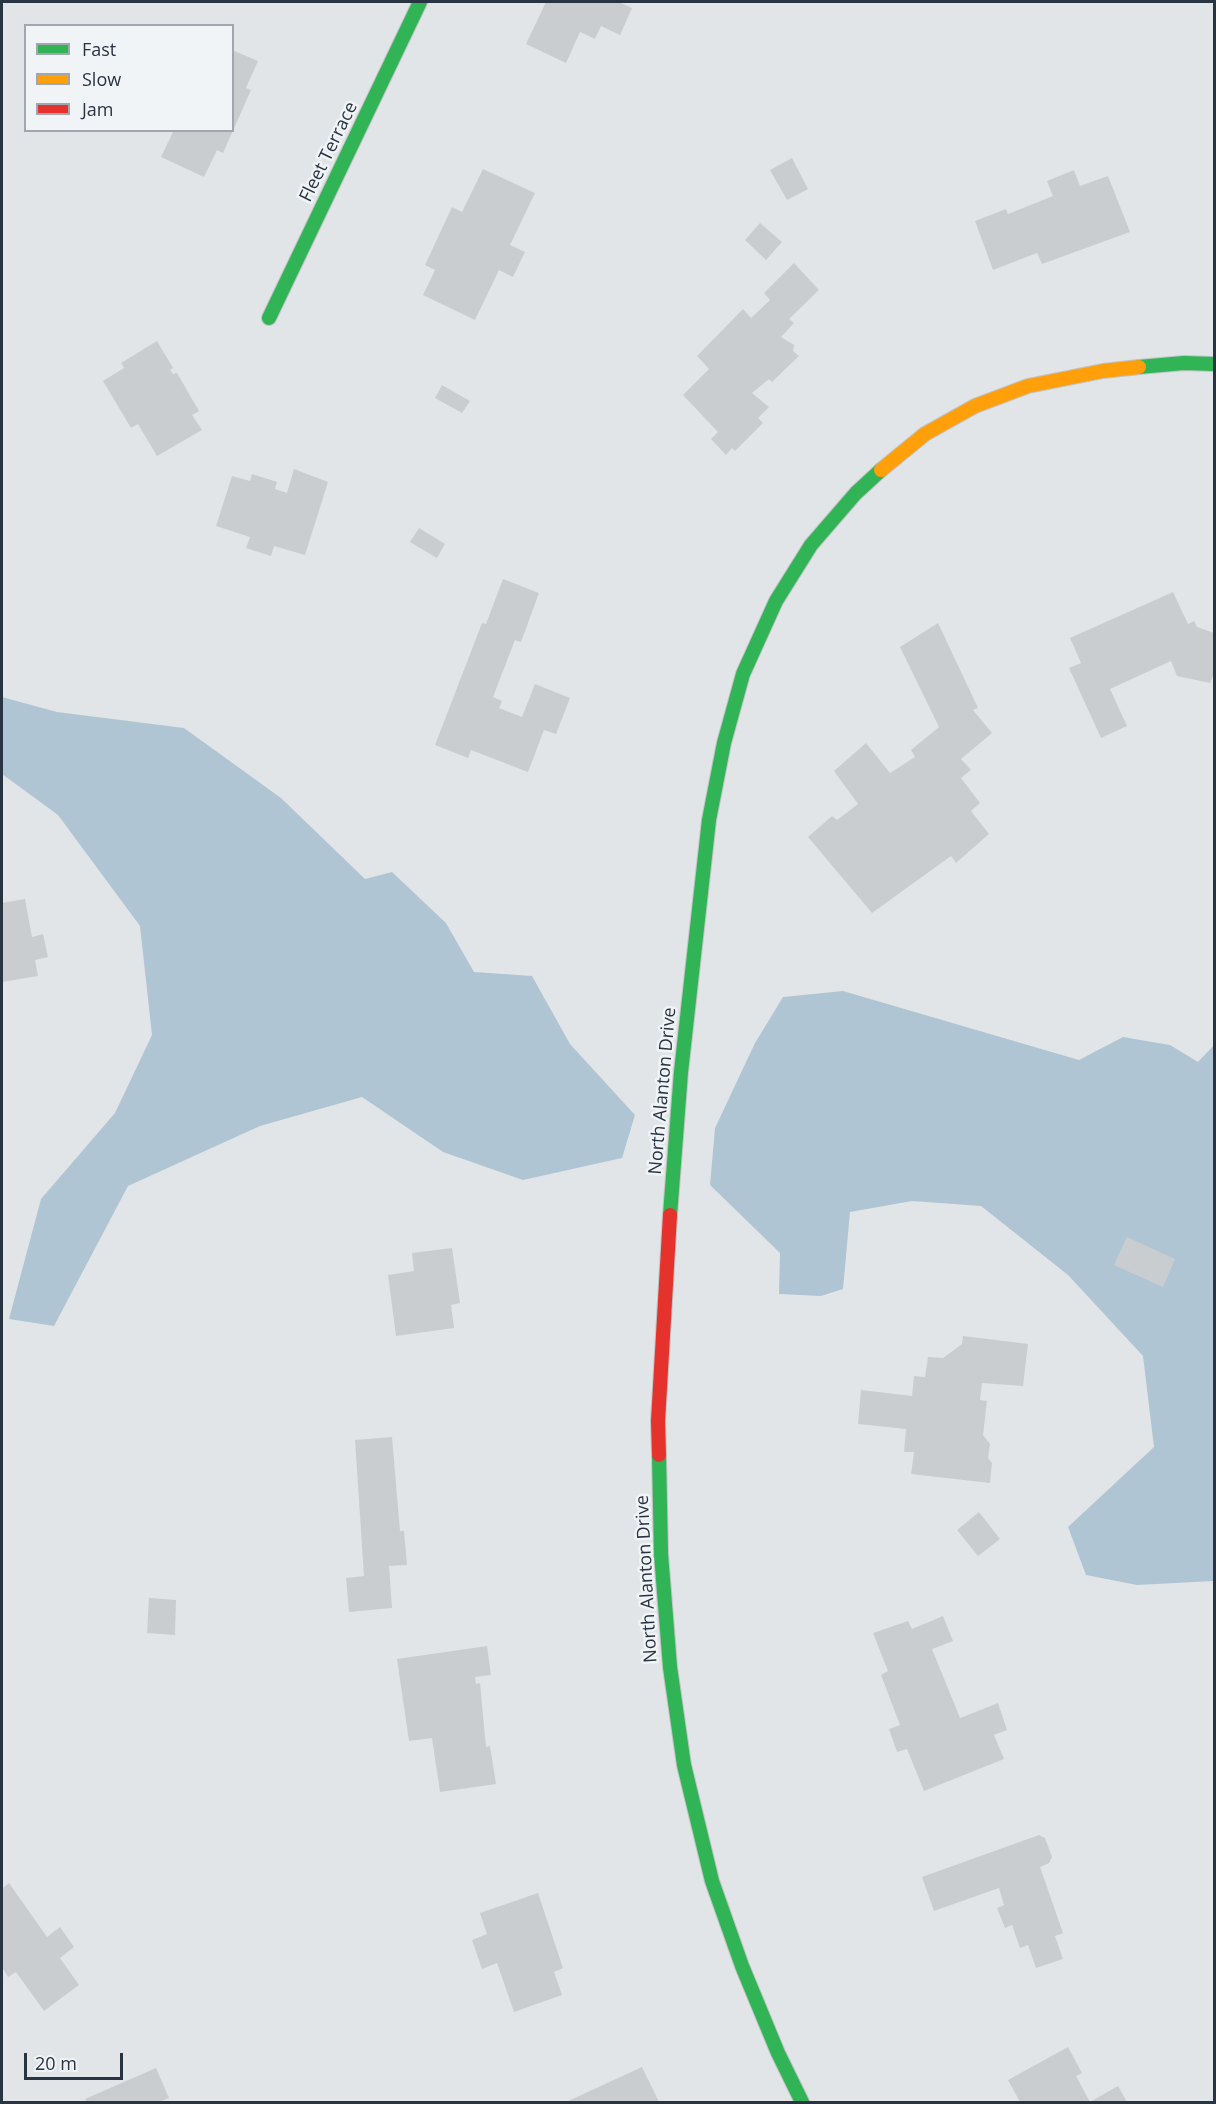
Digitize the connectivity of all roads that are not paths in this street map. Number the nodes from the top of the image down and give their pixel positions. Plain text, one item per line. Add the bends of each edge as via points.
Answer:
1 (420, 2) edge
2 (269, 318) dead end
3 (1215, 364) edge
4 (802, 2103) edge

1 - 2 street, Fleet Terrace
3 - 4 street, North Alanton Drive via 1103,371 1028,386 975,406 925,434 896,456 856,493 811,545 776,601 743,674 724,743 709,820 681,1072 665,1273 658,1420 661,1554 670,1667 684,1765 712,1881 742,1966

